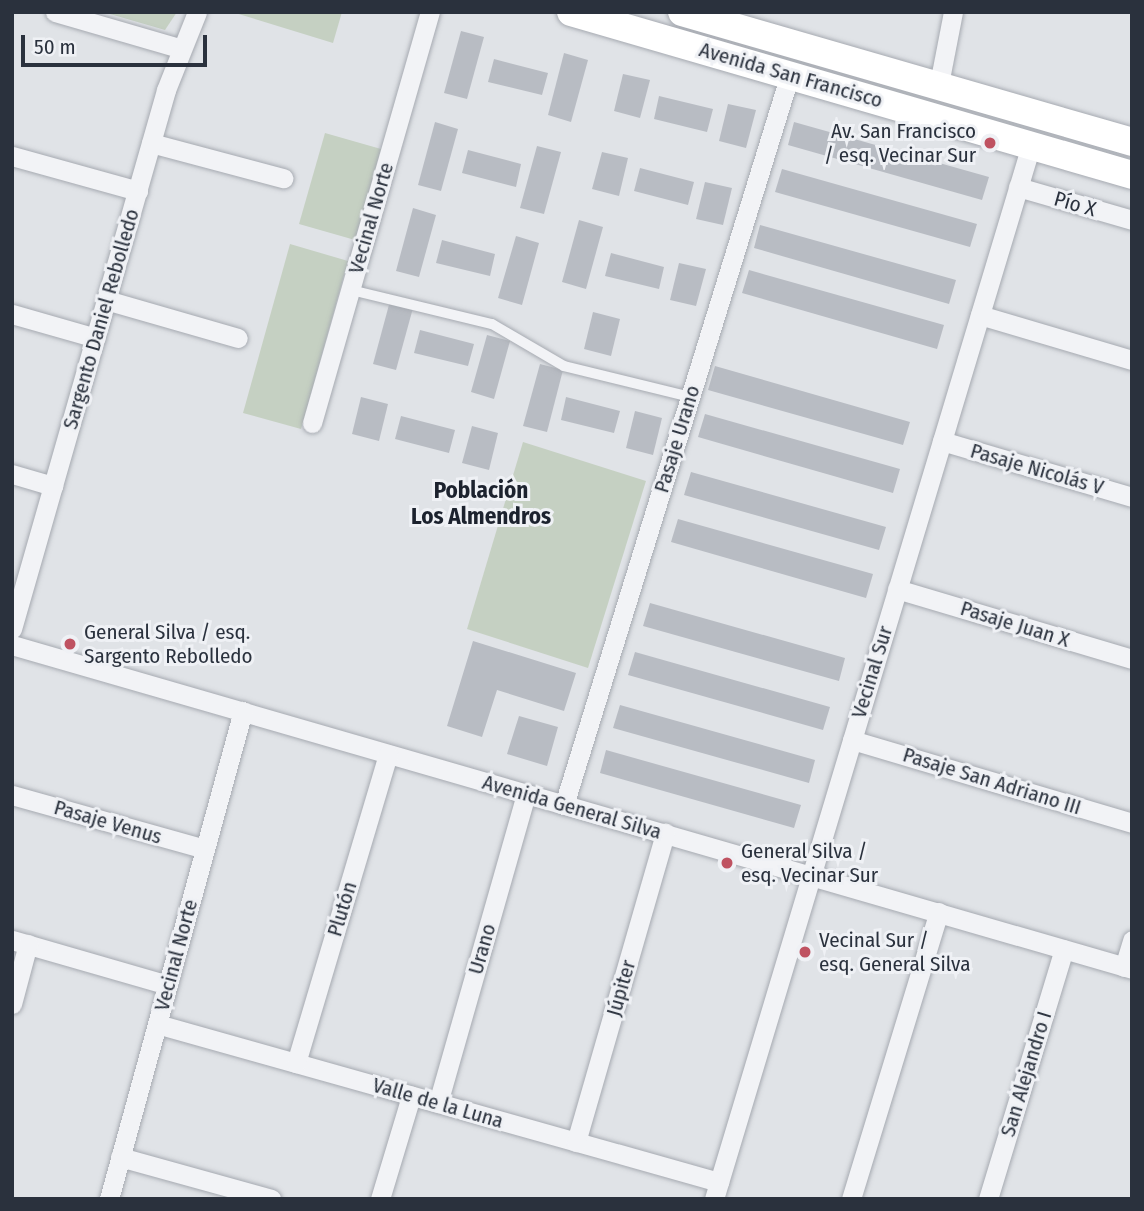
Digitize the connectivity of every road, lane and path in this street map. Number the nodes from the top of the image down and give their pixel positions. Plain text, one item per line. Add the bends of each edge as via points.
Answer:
1 (55, 12) edge
2 (197, 12) edge
3 (430, 12) edge
4 (571, 12) edge
5 (682, 12) edge
6 (953, 12) edge
7 (715, 17) edge
8 (179, 48) junction
9 (790, 74) junction
10 (939, 84) junction
11 (1132, 142) edge
12 (151, 143) junction
13 (1031, 145) junction
14 (12, 156) edge
15 (1132, 175) edge
16 (283, 178) dead end
17 (1018, 187) junction
18 (138, 191) junction
19 (1132, 220) edge
20 (351, 290) junction
21 (106, 300) junction
22 (12, 314) edge
23 (980, 315) junction
24 (96, 338) junction
25 (238, 338) dead end
26 (1132, 360) edge
27 (690, 397) junction
28 (312, 424) dead end
29 (942, 441) junction
30 (12, 474) edge
31 (53, 486) junction
32 (1132, 497) edge
33 (897, 589) junction
34 (12, 629) edge
35 (12, 645) edge
36 (1132, 659) edge
37 (243, 711) junction
38 (852, 740) junction
39 (388, 754) junction
40 (526, 794) junction
41 (12, 795) edge
42 (565, 805) junction
43 (1132, 823) edge
44 (665, 834) junction
45 (205, 849) junction
46 (812, 874) junction
47 (939, 912) junction
48 (1132, 940) edge
49 (20, 942) edge
50 (1064, 949) junction
51 (1128, 968) edge
52 (168, 985) junction
53 (12, 1004) edge
54 (157, 1024) junction
55 (296, 1063) junction
56 (411, 1096) junction
57 (438, 1103) junction
58 (576, 1142) junction
59 (120, 1157) junction
60 (716, 1190) edge
61 (109, 1199) edge
62 (271, 1199) edge
63 (380, 1199) edge
64 (851, 1199) edge
65 (988, 1199) edge

1 - 8 street
2 - 8 street, Sargento Daniel Rebolledo
3 - 20 street, Vecinal Norte
4 - 9 main road, Avenida San Francisco
5 - 7 main road, Avenida San Francisco
6 - 10 street
7 - 10 main road, Avenida San Francisco
8 - 12 street, Sargento Daniel Rebolledo
9 - 13 main road, Avenida San Francisco
9 - 27 street, Pasaje Urano
10 - 11 main road, Avenida San Francisco
12 - 16 street
12 - 18 street, Sargento Daniel Rebolledo
13 - 15 main road, Avenida San Francisco
13 - 17 street, Vecinal Sur
14 - 18 street
17 - 19 street, Pío X
17 - 23 street, Vecinal Sur
18 - 21 street, Sargento Daniel Rebolledo
20 - 27 lane via 492,324 564,366
20 - 28 street, Vecinal Norte
21 - 24 street, Sargento Daniel Rebolledo
21 - 25 street
22 - 24 street
23 - 26 street
23 - 29 street, Vecinal Sur
24 - 31 street, Sargento Daniel Rebolledo
27 - 42 street, Pasaje Urano
29 - 32 street, Pasaje Nicolás V
29 - 33 street, Vecinal Sur
30 - 31 street
31 - 34 street, Sargento Daniel Rebolledo
33 - 36 street, Pasaje Juan X
33 - 38 street, Vecinal Sur
35 - 37 street, Avenida General Silva
37 - 39 street, Avenida General Silva
37 - 45 street, Vecinal Norte
38 - 43 street, Pasaje San Adriano III
38 - 46 street, Vecinal Sur
39 - 40 street, Avenida General Silva
39 - 55 street, Plutón
40 - 42 street, Avenida General Silva
40 - 57 street, Urano
41 - 45 street, Pasaje Venus
42 - 44 street, Avenida General Silva
44 - 46 street, Avenida General Silva
44 - 58 street, Júpiter
45 - 52 street, Vecinal Norte
46 - 47 street, Avenida General Silva
46 - 60 street, Vecinal Sur
47 - 50 street, Avenida General Silva
47 - 64 street
48 - 51 street
49 - 52 street
49 - 53 street
50 - 51 street, Avenida General Silva
50 - 65 street, San Alejandro I
52 - 54 street, Vecinal Norte
54 - 55 street, Valle de la Luna
54 - 59 street, Vecinal Norte
55 - 56 street, Valle de la Luna
56 - 57 street, Valle de la Luna
56 - 63 street
57 - 58 street, Valle de la Luna
58 - 60 street, Valle de la Luna
59 - 61 street, Vecinal Norte
59 - 62 street

